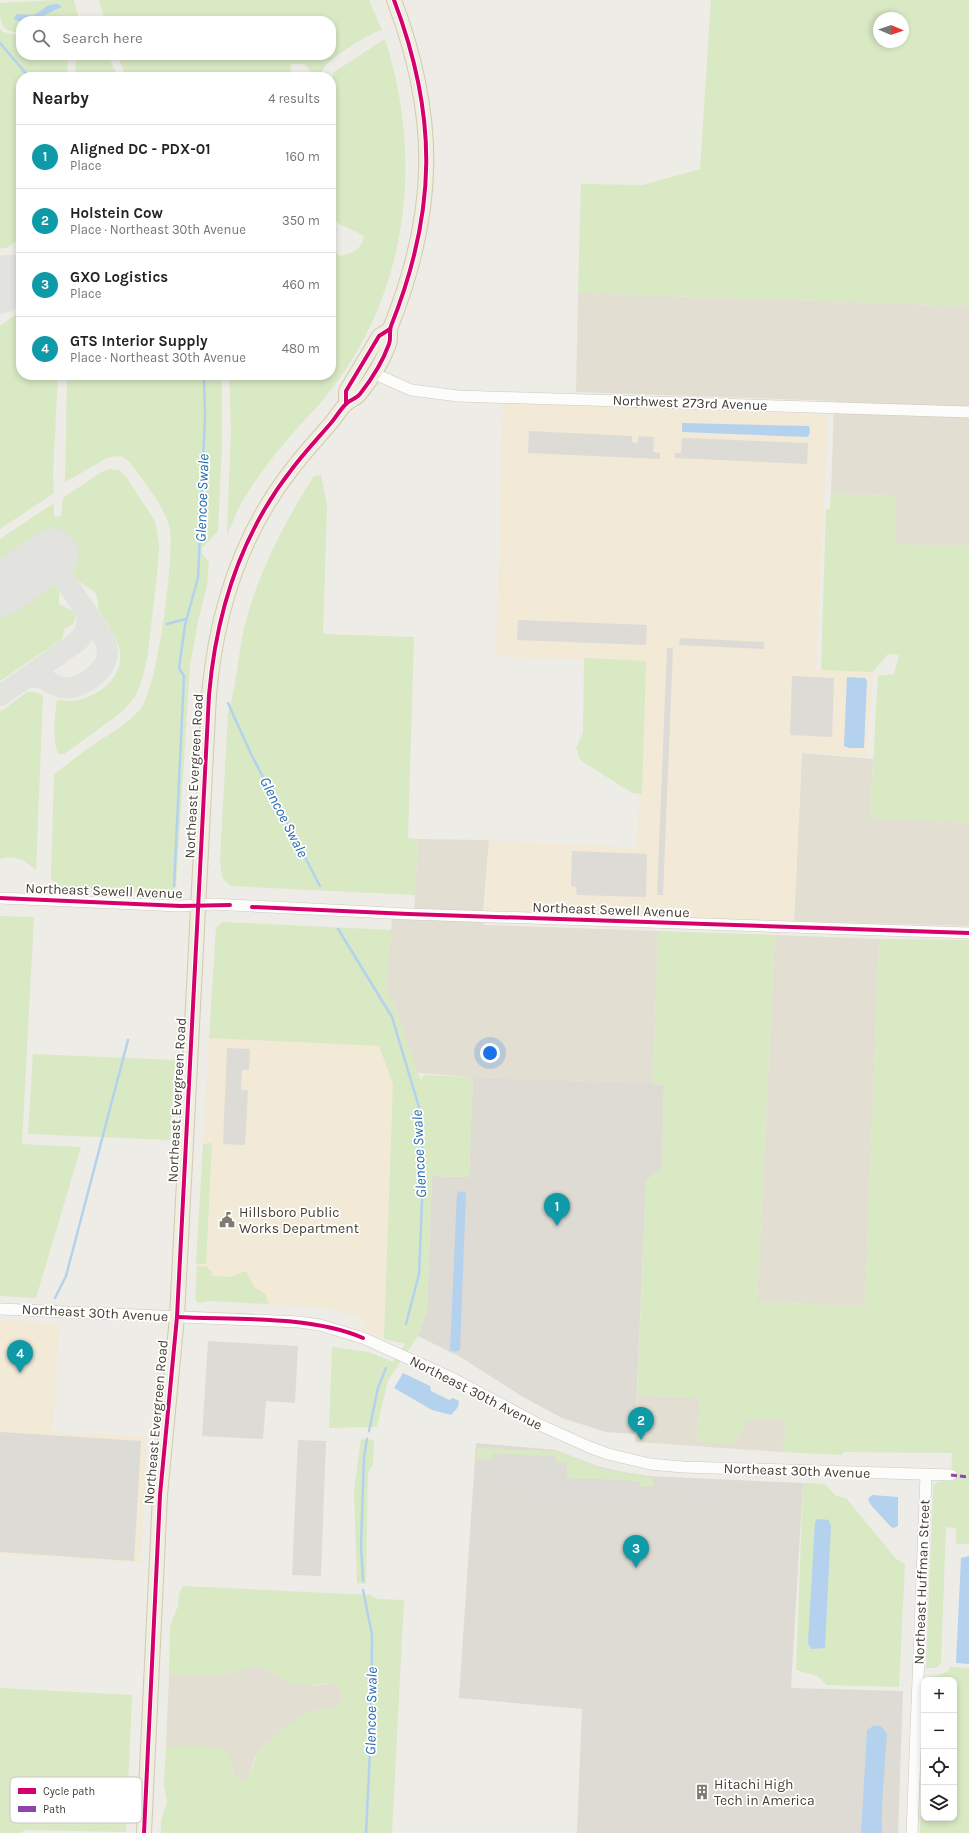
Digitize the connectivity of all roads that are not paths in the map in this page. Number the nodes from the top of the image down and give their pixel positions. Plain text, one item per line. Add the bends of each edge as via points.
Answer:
1 (394, 0) edge
2 (390, 329) junction
3 (373, 373) junction
4 (346, 404) junction
5 (969, 412) edge
6 (0, 898) edge
7 (198, 905) junction
8 (969, 934) edge
9 (0, 1309) edge
10 (176, 1317) junction
11 (926, 1475) junction
12 (952, 1475) dead end
13 (144, 1833) edge
14 (912, 1833) edge

1 - 2 main road, Northeast Evergreen Road via 416,65 425,127 427,168 417,248 408,282
2 - 3 main road, Northeast Evergreen Road via 389,343
2 - 4 main road, Northeast Evergreen Road via 379,336 346,391
3 - 4 main road, Northeast Evergreen Road via 359,396
3 - 5 street, Northwest 273rd Avenue via 411,390 458,396
4 - 7 main road, Northeast Evergreen Road via 291,470 266,507 246,545 224,608 210,682
6 - 7 street, Northeast Sewell Avenue
7 - 8 street, Northeast Sewell Avenue
7 - 10 main road, Northeast Evergreen Road
9 - 10 street, Northeast 30th Avenue
10 - 11 street, Northeast 30th Avenue via 299,1322 353,1334 452,1378 574,1441 608,1454 650,1464
10 - 13 main road, Northeast Evergreen Road via 160,1495
11 - 12 street, Northeast 30th Avenue
11 - 14 street, Northeast Huffman Street

